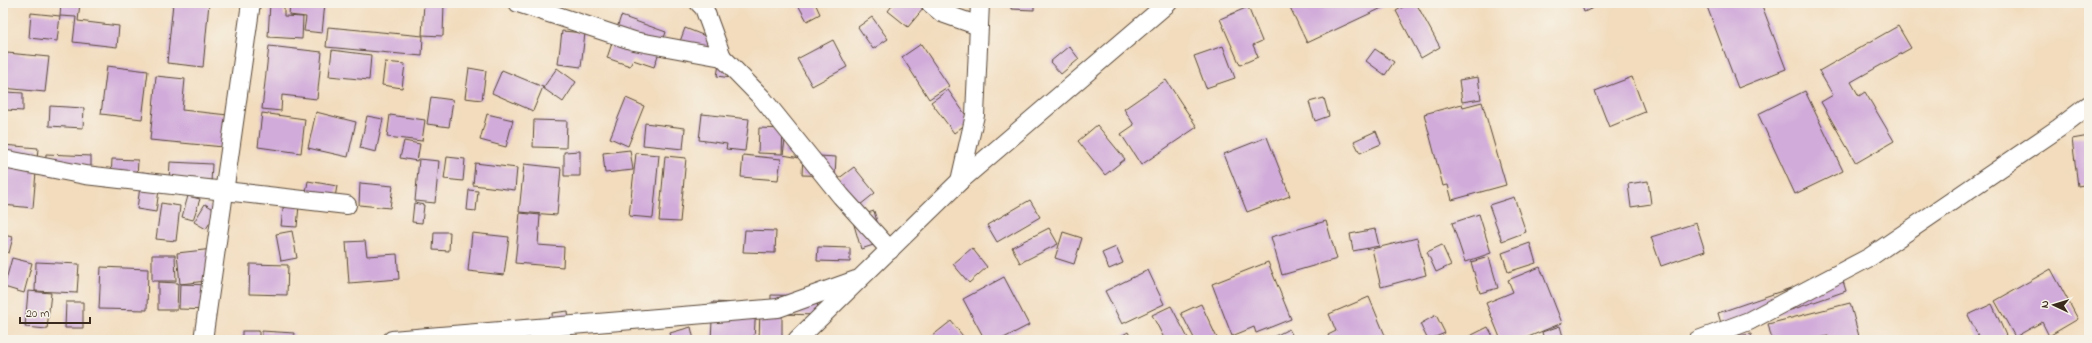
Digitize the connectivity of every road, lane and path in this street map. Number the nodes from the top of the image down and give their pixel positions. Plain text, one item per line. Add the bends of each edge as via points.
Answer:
1 (250, 3) edge
2 (518, 3) edge
3 (699, 3) edge
4 (930, 3) edge
5 (980, 3) edge
6 (1168, 3) edge
7 (979, 26) junction
8 (722, 57) junction
9 (2089, 105) edge
10 (3, 159) edge
11 (960, 181) junction
12 (223, 191) junction
13 (347, 205) dead end
14 (890, 250) junction
15 (862, 278) junction
16 (203, 340) edge
17 (392, 340) edge
18 (797, 340) edge
19 (1698, 340) edge

1 - 12 street
2 - 8 street via 634,41
3 - 8 street via 704,8
4 - 7 street via 942,13
5 - 7 street
6 - 11 street
7 - 11 street via 976,115
8 - 14 street via 762,98 841,196
9 - 19 street via 1870,257 1749,321
10 - 12 street via 85,175
11 - 14 street
12 - 13 street
12 - 16 street
14 - 15 street
15 - 17 street via 778,308
15 - 18 street

